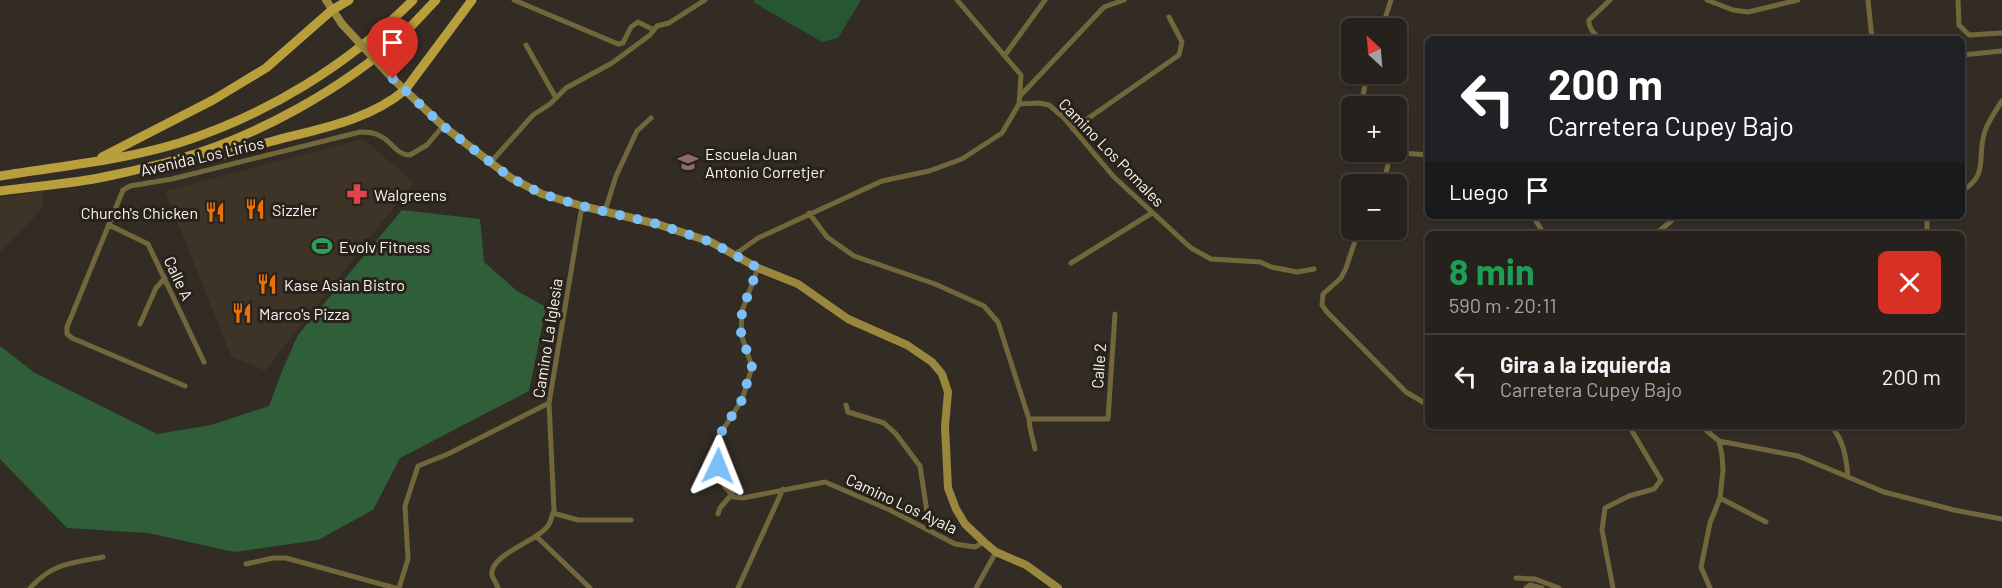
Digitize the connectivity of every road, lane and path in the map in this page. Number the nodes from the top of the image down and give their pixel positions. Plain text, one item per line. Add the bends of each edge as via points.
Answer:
1 (326, 0) edge
2 (349, 0) edge
3 (413, 0) edge
4 (436, 0) edge
5 (472, 0) edge
6 (514, 0) edge
7 (705, 0) edge
8 (957, 0) edge
9 (1045, 0) edge
10 (1124, 0) edge
11 (1391, 0) edge
12 (1610, 0) edge
13 (1707, 0) edge
14 (1797, 0) edge
15 (1868, 0) edge
16 (1958, 0) edge
17 (332, 10) junction
18 (1168, 17) dead end
19 (1385, 18) edge
20 (654, 30) junction
21 (2002, 33) edge
22 (1596, 36) edge
23 (1872, 36) edge
24 (526, 45) dead end
25 (2002, 51) edge
26 (1005, 55) junction
27 (1965, 55) edge
28 (405, 90) junction
29 (1020, 96) junction
30 (556, 98) junction
31 (2002, 101) edge
32 (1018, 104) junction
33 (651, 118) dead end
34 (443, 126) junction
35 (1073, 129) junction
36 (1407, 154) edge
37 (1425, 156) edge
38 (175, 160) junction
39 (90, 163) junction
40 (490, 163) junction
41 (0, 176) edge
42 (1965, 189) edge
43 (0, 191) edge
44 (582, 206) junction
45 (605, 212) junction
46 (809, 213) junction
47 (1152, 213) junction
48 (1674, 219) edge
49 (110, 225) junction
50 (1660, 231) edge
51 (1356, 240) edge
52 (734, 255) junction
53 (1071, 263) dead end
54 (758, 268) junction
55 (1314, 269) dead end
56 (165, 278) junction
57 (1115, 314) dead end
58 (140, 324) dead end
59 (204, 362) dead end
60 (185, 386) dead end
61 (549, 403) junction
62 (1425, 403) edge
63 (846, 405) dead end
64 (1029, 419) junction
65 (1631, 429) edge
66 (1705, 429) edge
67 (1834, 429) edge
68 (1719, 441) junction
69 (1035, 449) dead end
70 (1848, 476) junction
71 (783, 489) junction
72 (732, 494) junction
73 (1720, 498) junction
74 (553, 513) junction
75 (718, 514) dead end
76 (2002, 519) edge
77 (631, 520) dead end
78 (1766, 522) dead end
79 (930, 531) junction
80 (536, 536) junction
81 (984, 542) junction
82 (996, 552) junction
83 (103, 557) dead end
84 (246, 564) dead end
85 (1516, 578) dead end
86 (30, 588) edge
87 (397, 588) edge
88 (498, 588) edge
89 (591, 588) edge
90 (738, 588) edge
91 (976, 588) edge
92 (1058, 588) edge
93 (1526, 588) edge
94 (1542, 588) edge
95 (1559, 588) edge
96 (1613, 588) edge
97 (1710, 588) edge

1 - 17 street
2 - 17 main road
3 - 39 main road via 348,57 285,97 178,143
4 - 38 main road via 404,34 319,97 220,145
5 - 28 main road
6 - 20 street via 618,44 623,43 638,22
7 - 20 street
8 - 26 street
9 - 26 street
10 - 29 street via 1104,7
11 - 19 street
12 - 22 street via 1589,20
13 - 14 street via 1748,12
15 - 23 street
16 - 21 street via 1959,26 1969,34
17 - 28 street, bridge
17 - 39 main road via 266,68
18 - 35 street via 1182,42 1179,55
20 - 30 street via 612,63 566,88
24 - 30 street
25 - 27 street
26 - 29 street via 1021,75
28 - 34 street
28 - 38 main road via 392,102 358,118 211,158
29 - 32 street
30 - 40 street via 533,115
31 - 42 street via 1985,131 1978,177
32 - 35 street, Camino Los Pomales via 1049,105
32 - 46 street via 1002,133 962,159 882,181
33 - 45 street via 637,130
34 - 40 street
34 - 49 street, Avenida Los Lirios via 427,145 410,154 400,153 382,136 360,132 130,186 119,197
35 - 47 street, Camino Los Pomales via 1114,177
36 - 37 street
38 - 43 main road via 101,178
39 - 41 main road
40 - 44 street via 542,194
44 - 45 street
44 - 61 street, Camino La Iglesia
45 - 52 street via 657,224 711,242
46 - 52 street via 758,238
46 - 64 street via 827,237 854,256 984,306 998,322
47 - 53 street
47 - 55 street, Camino Los Pomales via 1191,248 1211,259 1260,262 1297,272
48 - 50 street
49 - 56 street, Calle A via 148,244
49 - 60 street, Avenida Los Lirios via 67,334
51 - 62 street via 1341,278 1323,294 1322,305 1406,392
52 - 54 street
54 - 72 street via 742,311 741,334 752,366 742,400 717,439 718,466 725,487
54 - 81 street via 798,284 848,319 907,345 942,374 948,392 948,488 965,524
56 - 58 street via 156,288
56 - 59 street, Calle A
57 - 64 street, Calle 2 via 1108,419
61 - 74 street, Camino La Iglesia
61 - 87 street via 418,466 405,506 408,559
63 - 79 street via 849,412 891,428 920,466
64 - 69 street
65 - 96 street via 1661,480 1654,489 1605,508 1602,530
66 - 68 street
67 - 70 street via 1846,453
68 - 70 street via 1798,456
68 - 73 street via 1723,470
70 - 76 street via 1884,492
71 - 72 street, Camino Los Ayala via 743,498
71 - 79 street, Camino Los Ayala via 825,482
71 - 90 street
72 - 75 street
73 - 78 street
73 - 97 street via 1710,523 1701,567
74 - 77 street via 578,520
74 - 80 street via 548,526
79 - 81 street, Camino Los Ayala via 955,544 975,547
80 - 88 street via 493,566
80 - 89 street
81 - 82 street
82 - 91 street
82 - 92 street via 1026,565
83 - 86 street via 64,564 42,575
84 - 87 street via 286,558
85 - 95 street via 1535,579
93 - 94 street

